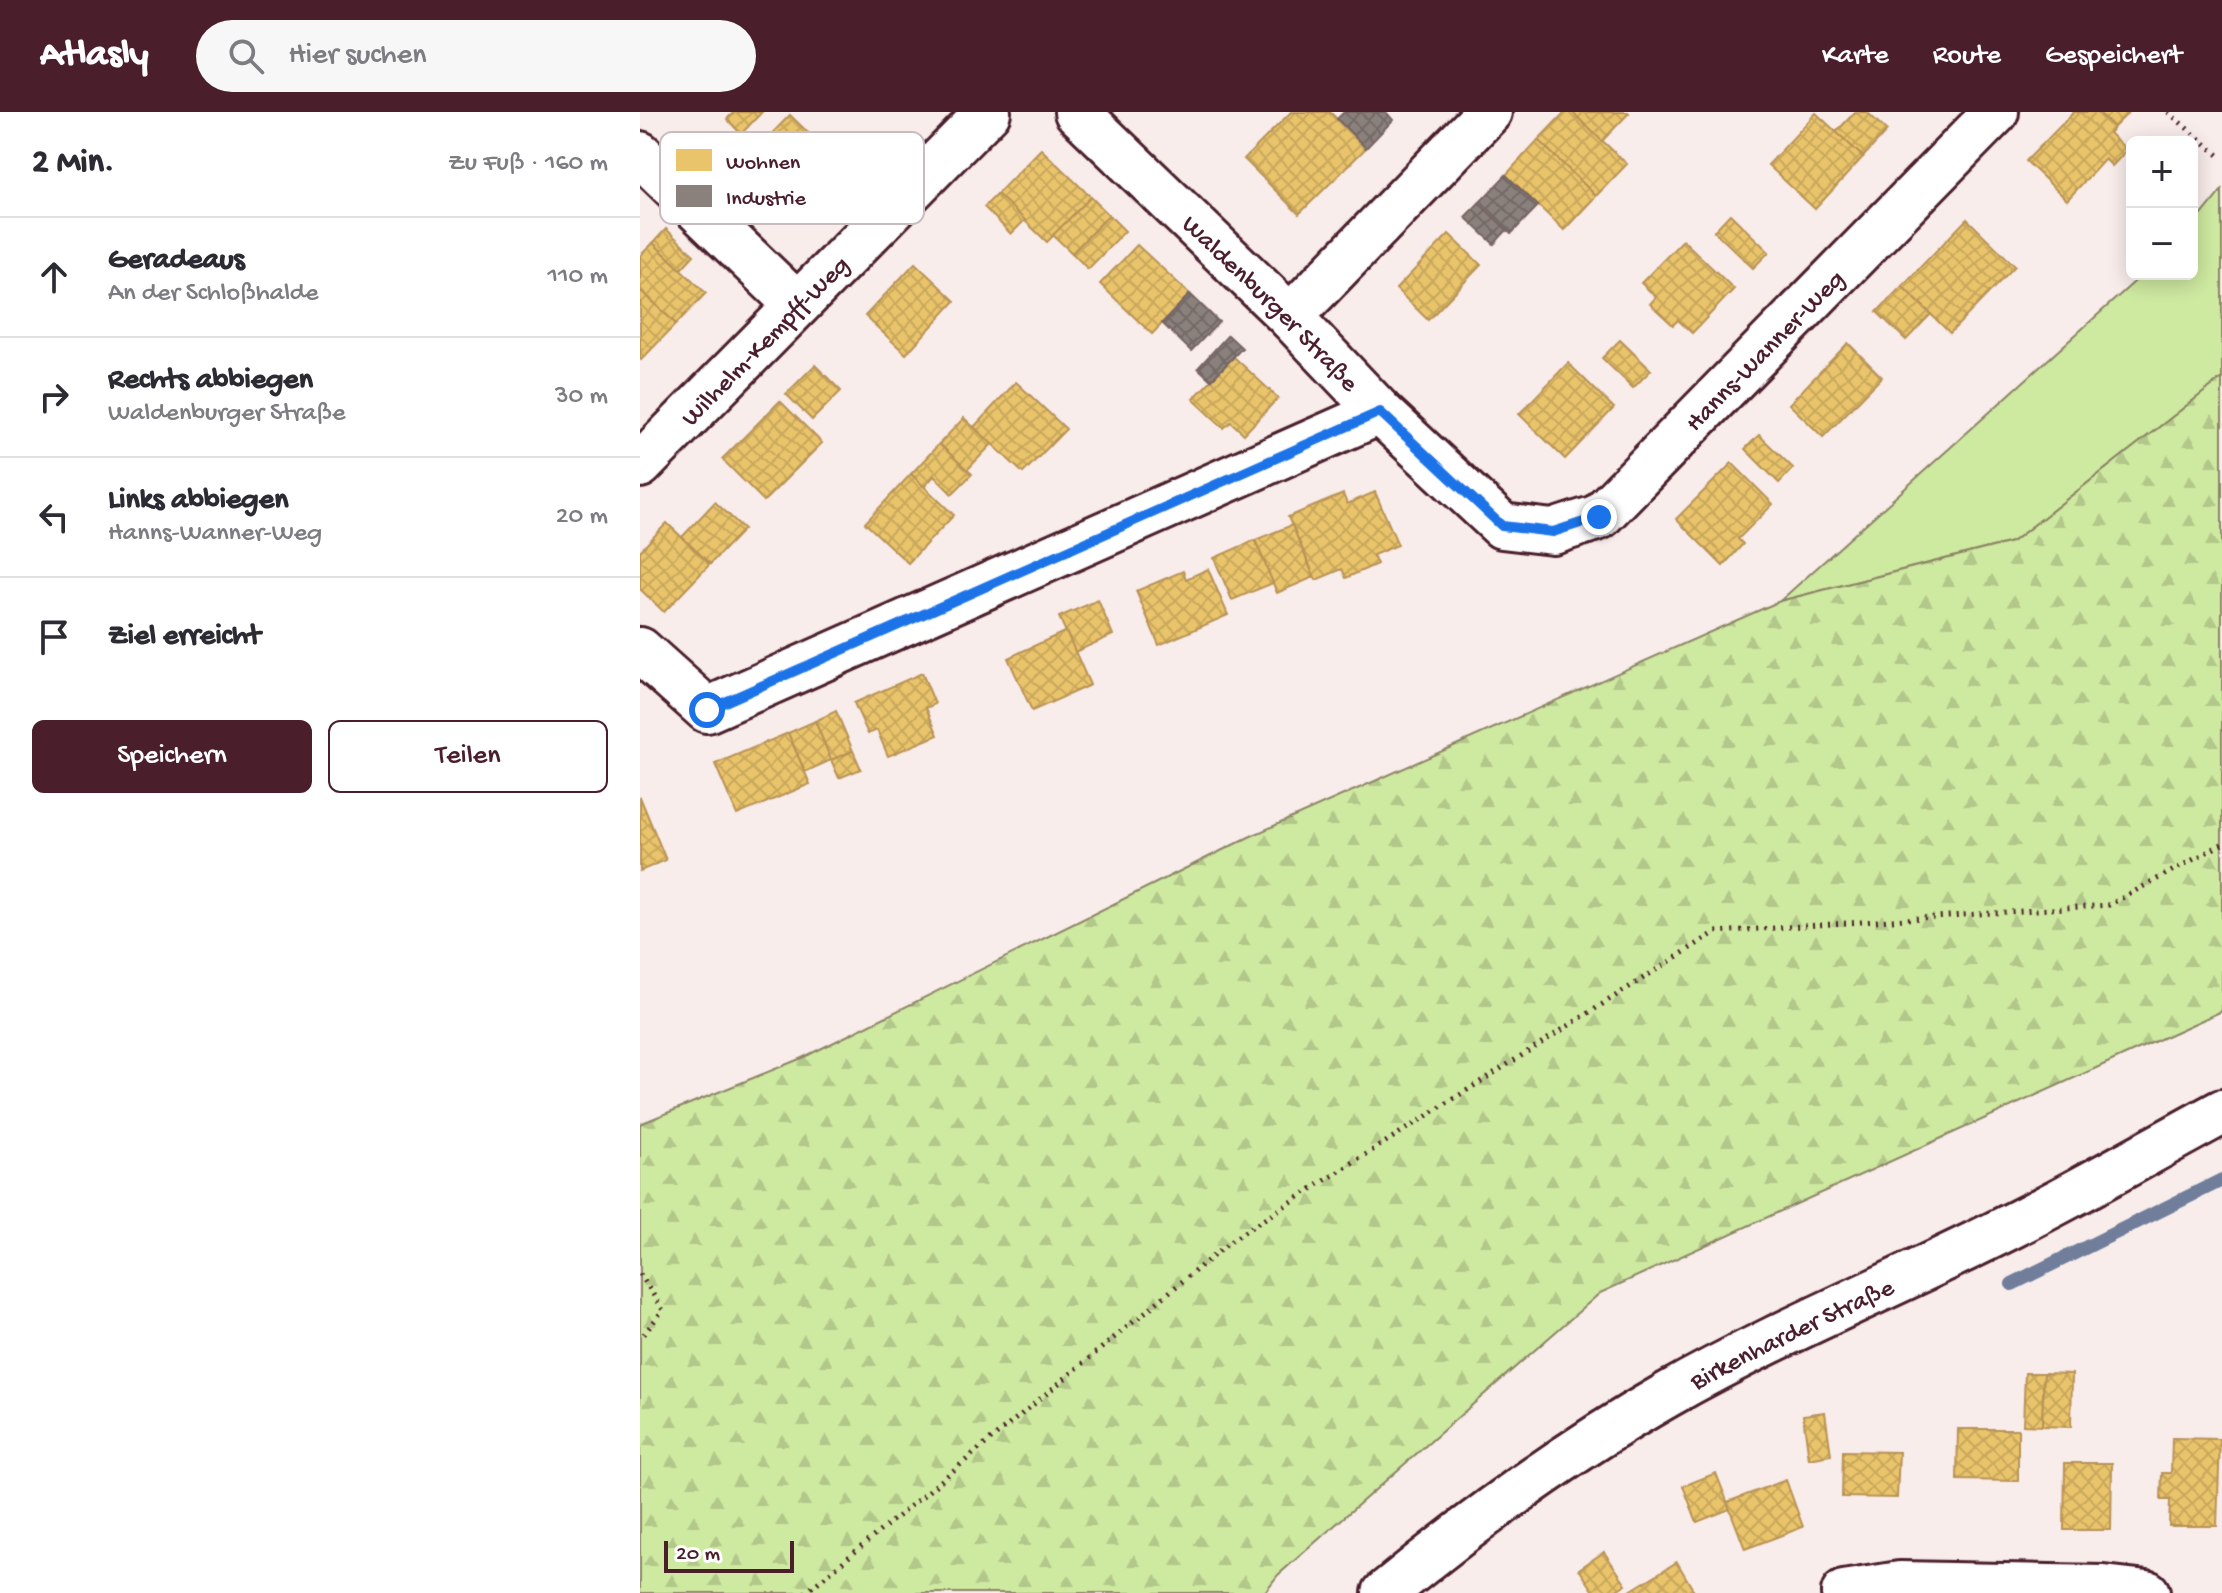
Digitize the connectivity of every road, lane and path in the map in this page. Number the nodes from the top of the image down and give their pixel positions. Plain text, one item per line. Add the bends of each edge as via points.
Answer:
1 (988, 112) edge
2 (1077, 112) edge
3 (1489, 112) edge
4 (1996, 112) edge
5 (2168, 112) edge
6 (640, 154) edge
7 (2222, 158) edge
8 (660, 173) edge
9 (924, 177) edge
10 (713, 224) edge
11 (877, 224) edge
12 (797, 305) junction
13 (1290, 317) junction
14 (1380, 412) junction
15 (640, 465) edge
16 (1502, 526) joint
17 (640, 650) edge
18 (2222, 844) edge
19 (2222, 1112) edge
20 (640, 1274) edge
21 (640, 1339) edge
22 (805, 1593) edge
23 (1385, 1593) edge
24 (1844, 1593) edge
25 (2147, 1593) edge

1 - 9 street, Wilhelm-Kempff-Weg
2 - 13 street, Waldenburger Straße
3 - 13 street
4 - 16 street, Hanns-Wanner-Weg via 1599,517 1553,532
5 - 7 path
6 - 8 street
10 - 12 street
11 - 12 street, Wilhelm-Kempff-Weg
12 - 15 street, Wilhelm-Kempff-Weg
13 - 14 street, Waldenburger Straße
14 - 16 street, Waldenburger Straße
14 - 17 street via 707,710
18 - 22 path via 2109,905 1716,932 1236,1237
19 - 23 street, Birkenharder Straße via 2024,1220 1783,1334 1667,1396 1457,1533
20 - 21 path via 663,1310
24 - 25 street via 1900,1584

